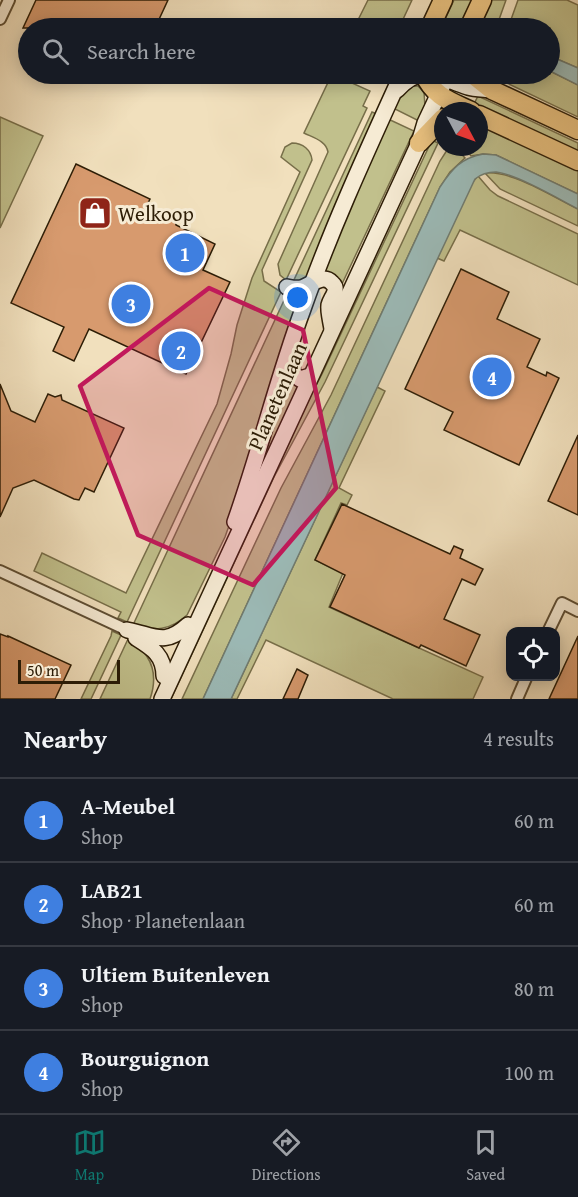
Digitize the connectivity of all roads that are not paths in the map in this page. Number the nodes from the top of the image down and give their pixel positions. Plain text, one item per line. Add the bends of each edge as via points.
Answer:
1 (9, 0) edge
2 (443, 0) edge
3 (482, 0) edge
4 (435, 18) edge
5 (474, 18) edge
6 (0, 19) edge
7 (398, 84) edge
8 (405, 84) edge
9 (429, 84) edge
10 (444, 84) edge
11 (463, 84) edge
12 (484, 84) edge
13 (492, 90) junction
14 (393, 95) junction
15 (438, 95) junction
16 (452, 102) edge
17 (488, 119) edge
18 (434, 127) edge
19 (578, 130) edge
20 (419, 143) junction
21 (578, 161) edge
22 (312, 284) junction
23 (303, 308) junction
24 (332, 328) junction
25 (292, 339) junction
26 (310, 376) junction
27 (0, 571) edge
28 (578, 611) edge
29 (188, 626) junction
30 (550, 627) edge
31 (127, 630) junction
32 (164, 676) junction
33 (526, 681) edge
34 (154, 699) edge
35 (162, 699) edge
36 (517, 699) edge

1 - 6 street
2 - 4 main road
3 - 5 main road
7 - 14 main road, Planetenlaan
8 - 14 main road, Planetenlaan
9 - 15 main road
10 - 15 main road, Planetenlaan
11 - 13 main road
12 - 13 main road
13 - 19 main road
14 - 22 main road, Planetenlaan
15 - 16 main road
15 - 20 main road, Planetenlaan
17 - 21 main road
18 - 20 main road
20 - 24 main road, Planetenlaan
22 - 23 main road, Planetenlaan
22 - 23 main road via 287,287 301,300
22 - 24 main road via 324,279 335,285 329,305
23 - 25 main road, Planetenlaan
24 - 26 main road, Planetenlaan
25 - 26 main road via 292,373 300,380
25 - 29 main road, Planetenlaan via 228,539
26 - 35 main road, Planetenlaan
27 - 31 street
28 - 30 street via 562,603
29 - 31 main road via 161,639
29 - 32 main road, Planetenlaan
31 - 32 main road via 159,654
32 - 34 main road, Planetenlaan
33 - 36 street

